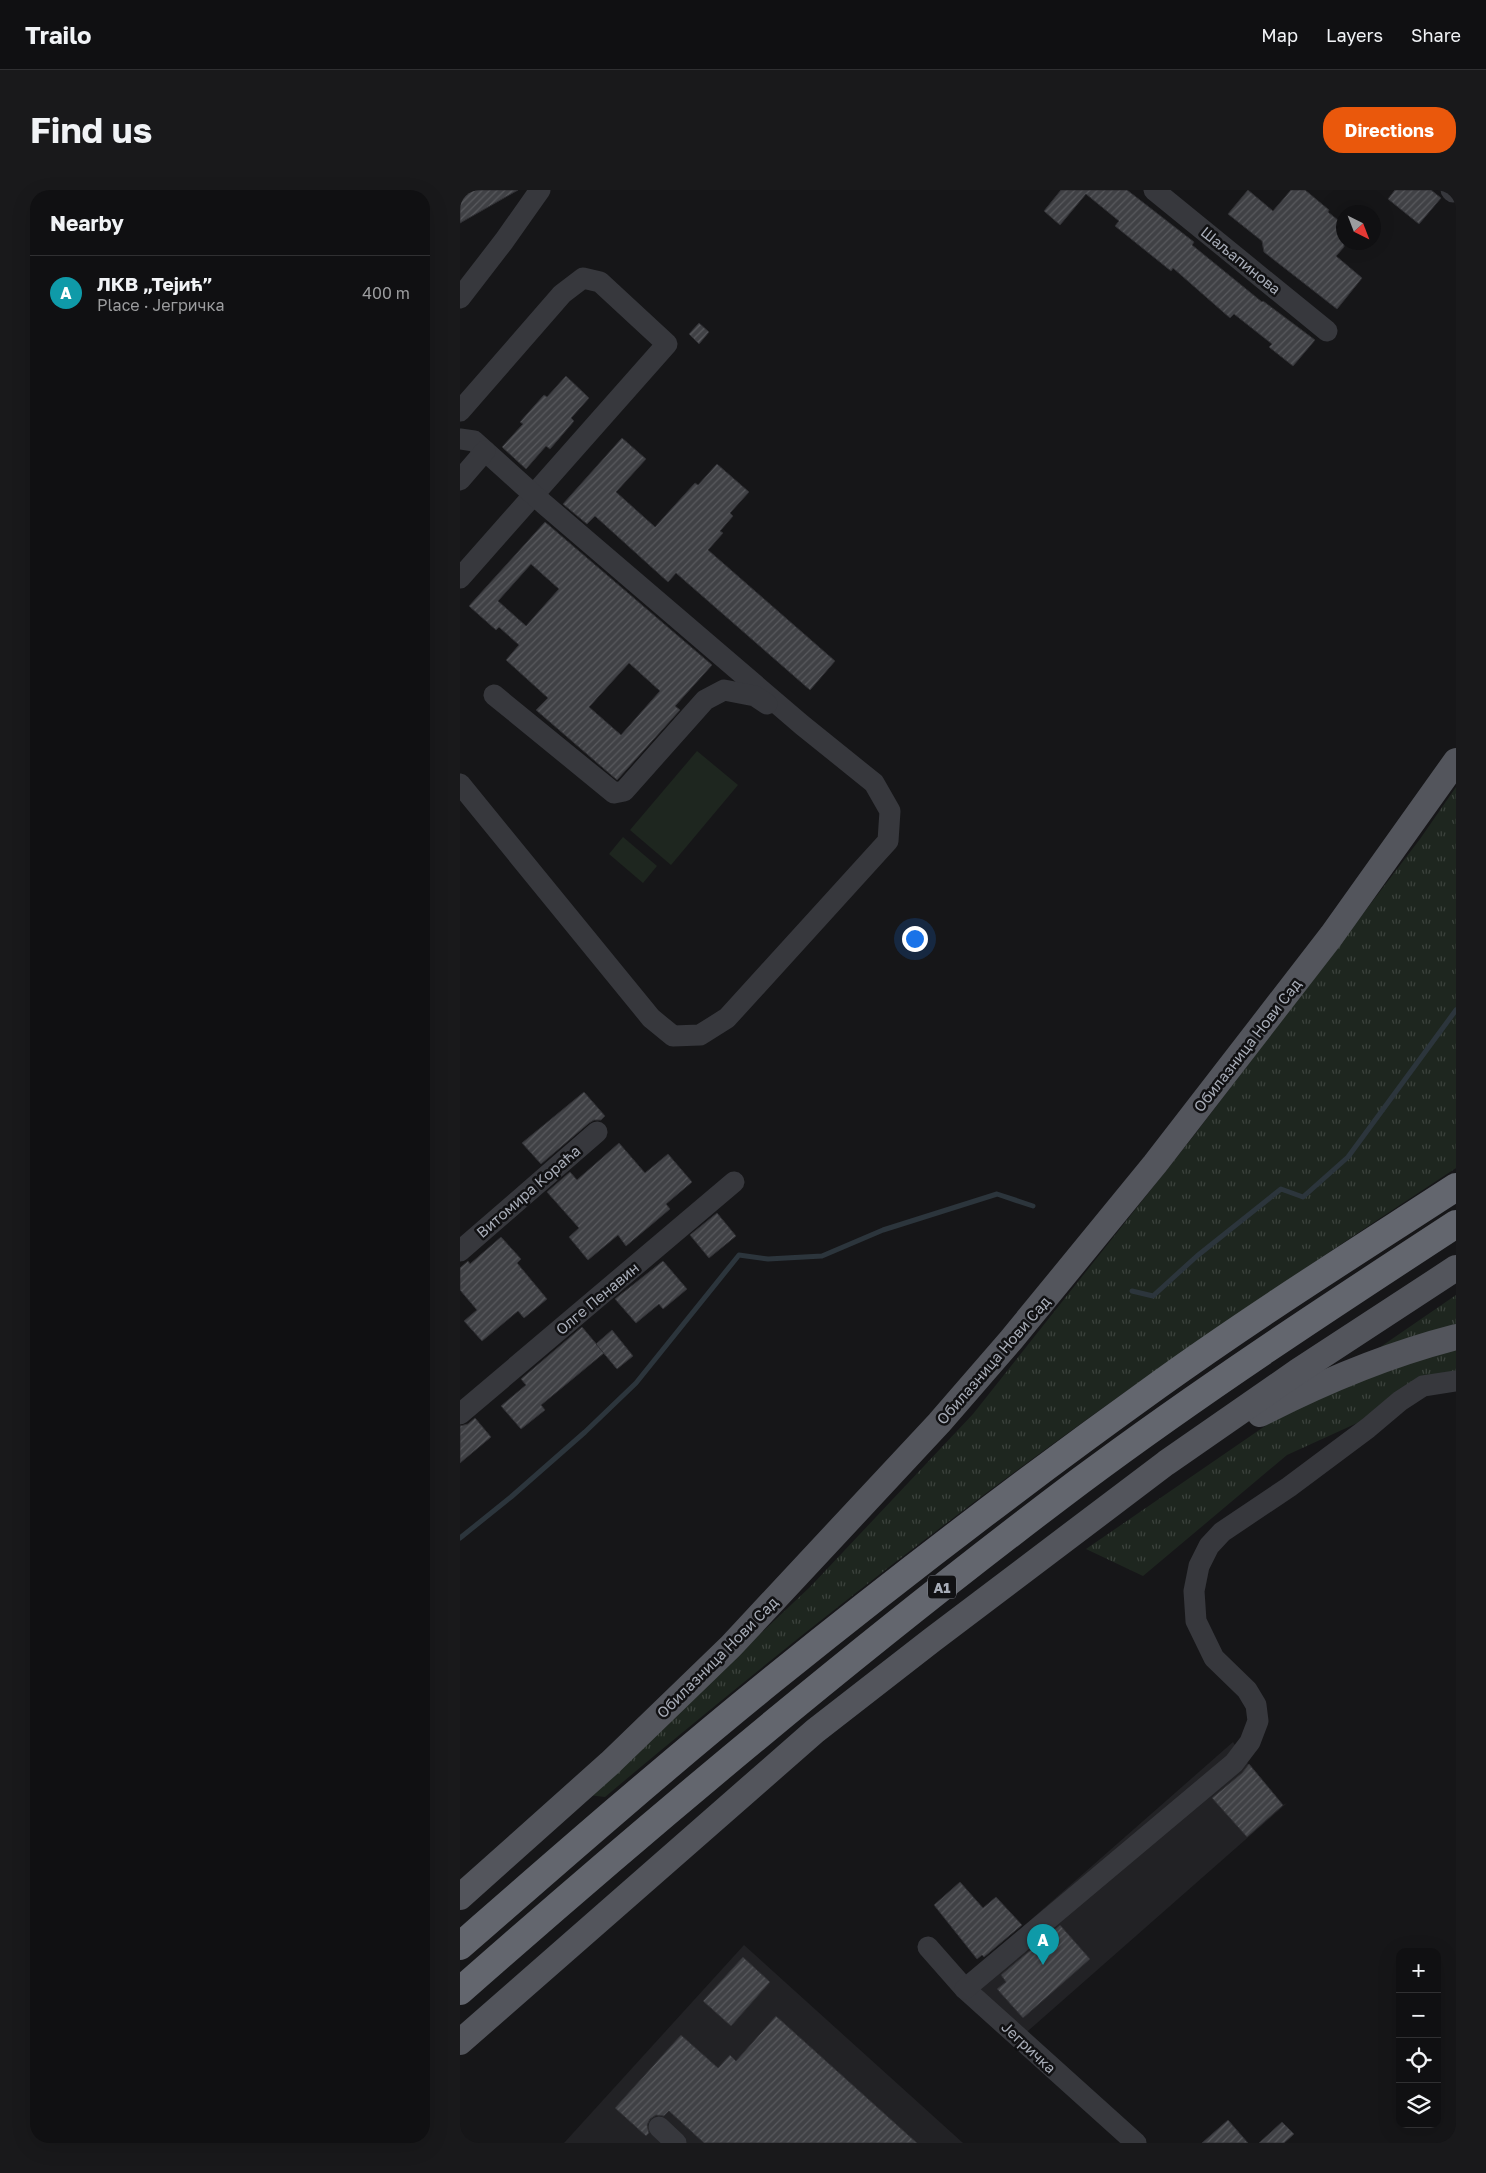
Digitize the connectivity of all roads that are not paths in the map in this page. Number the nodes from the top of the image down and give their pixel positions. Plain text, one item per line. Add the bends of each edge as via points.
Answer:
1 (540, 190) edge
2 (1154, 190) edge
3 (460, 298) edge
4 (1327, 331) dead end
5 (460, 412) edge
6 (460, 439) edge
7 (485, 451) junction
8 (460, 480) edge
9 (534, 495) junction
10 (460, 578) edge
11 (494, 695) dead end
12 (802, 725) junction
13 (1456, 761) edge
14 (460, 784) edge
15 (597, 1132) dead end
16 (734, 1182) dead end
17 (1456, 1187) edge
18 (1456, 1224) edge
19 (460, 1251) edge
20 (1456, 1268) edge
21 (1456, 1337) edge
22 (1456, 1381) edge
23 (460, 1414) edge
24 (1166, 1463) junction
25 (460, 1897) edge
26 (460, 1946) edge
27 (928, 1947) dead end
28 (965, 1989) junction
29 (460, 1991) edge
30 (460, 2042) edge
31 (658, 2127) dead end
32 (676, 2143) edge
33 (1136, 2143) edge

1 - 3 street
2 - 4 street, Шаљапинова
5 - 9 street via 562,294 583,278 600,282 667,344
6 - 7 street via 474,441
7 - 8 street
7 - 9 street
9 - 10 street
9 - 12 street
11 - 12 street via 614,793 624,791 706,700 724,690 755,696
12 - 14 street via 874,784 890,811 888,841 727,1018 700,1035 673,1036 651,1018
13 - 25 main road, Обилазница Нови Сад via 1332,935 1155,1164 946,1415 731,1646 610,1763
15 - 19 street, Витомира Кораћа
16 - 23 street, Олге Пенавин
17 - 26 highway, A1 via 1166,1379 950,1540 771,1681
18 - 29 highway, A1 via 1273,1344 1066,1492 873,1641 699,1784
20 - 24 main road
21 - 24 main road via 1398,1353 1319,1383
22 - 28 street via 1424,1386 1400,1401 1289,1488 1222,1532 1209,1546 1198,1566 1194,1591 1196,1621 1214,1658 1247,1690 1256,1705 1258,1721 1250,1742 1234,1762
24 - 30 main road via 815,1731
27 - 28 street, Јегричка
28 - 33 street, Јегричка
31 - 32 street

